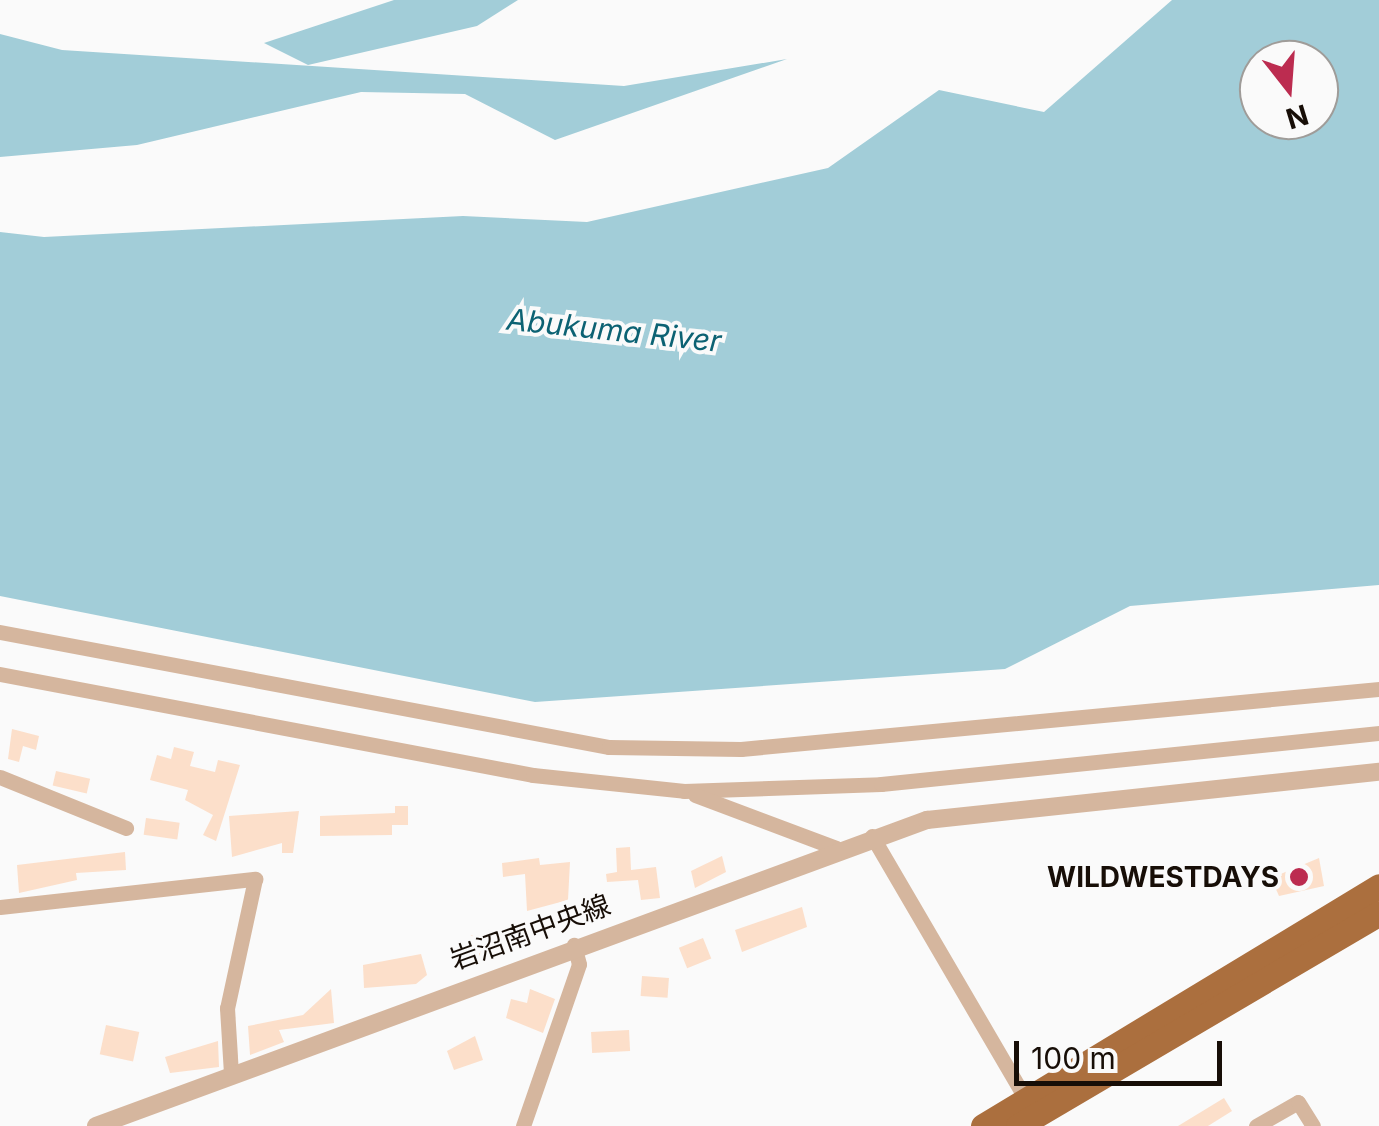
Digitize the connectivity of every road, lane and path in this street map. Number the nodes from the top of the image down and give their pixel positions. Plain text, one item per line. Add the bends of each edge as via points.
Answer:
1 (0, 632) edge
2 (0, 674) edge
3 (1379, 688) edge
4 (1379, 733) edge
5 (1379, 772) edge
6 (0, 777) edge
7 (684, 791) junction
8 (126, 828) dead end
9 (872, 836) junction
10 (836, 848) junction
11 (1379, 886) edge
12 (0, 907) edge
13 (1379, 914) edge
14 (574, 945) junction
15 (231, 1074) junction
16 (1032, 1117) edge
17 (96, 1126) edge
18 (522, 1126) edge
19 (983, 1126) edge
20 (1256, 1126) edge
21 (1313, 1126) edge

1 - 3 street via 609,747 741,749
2 - 7 street via 533,775
4 - 7 street via 882,784
5 - 9 street, 岩沼南中央線 via 989,808
6 - 8 street
7 - 10 street
9 - 10 street, 岩沼南中央線
9 - 16 street
10 - 14 street, 岩沼南中央線
11 - 16 highway
12 - 15 street via 255,879 228,1008
13 - 16 highway
14 - 15 street, 岩沼南中央線
14 - 18 street via 579,964
15 - 17 street, 岩沼南中央線
16 - 19 highway
20 - 21 street via 1298,1102

